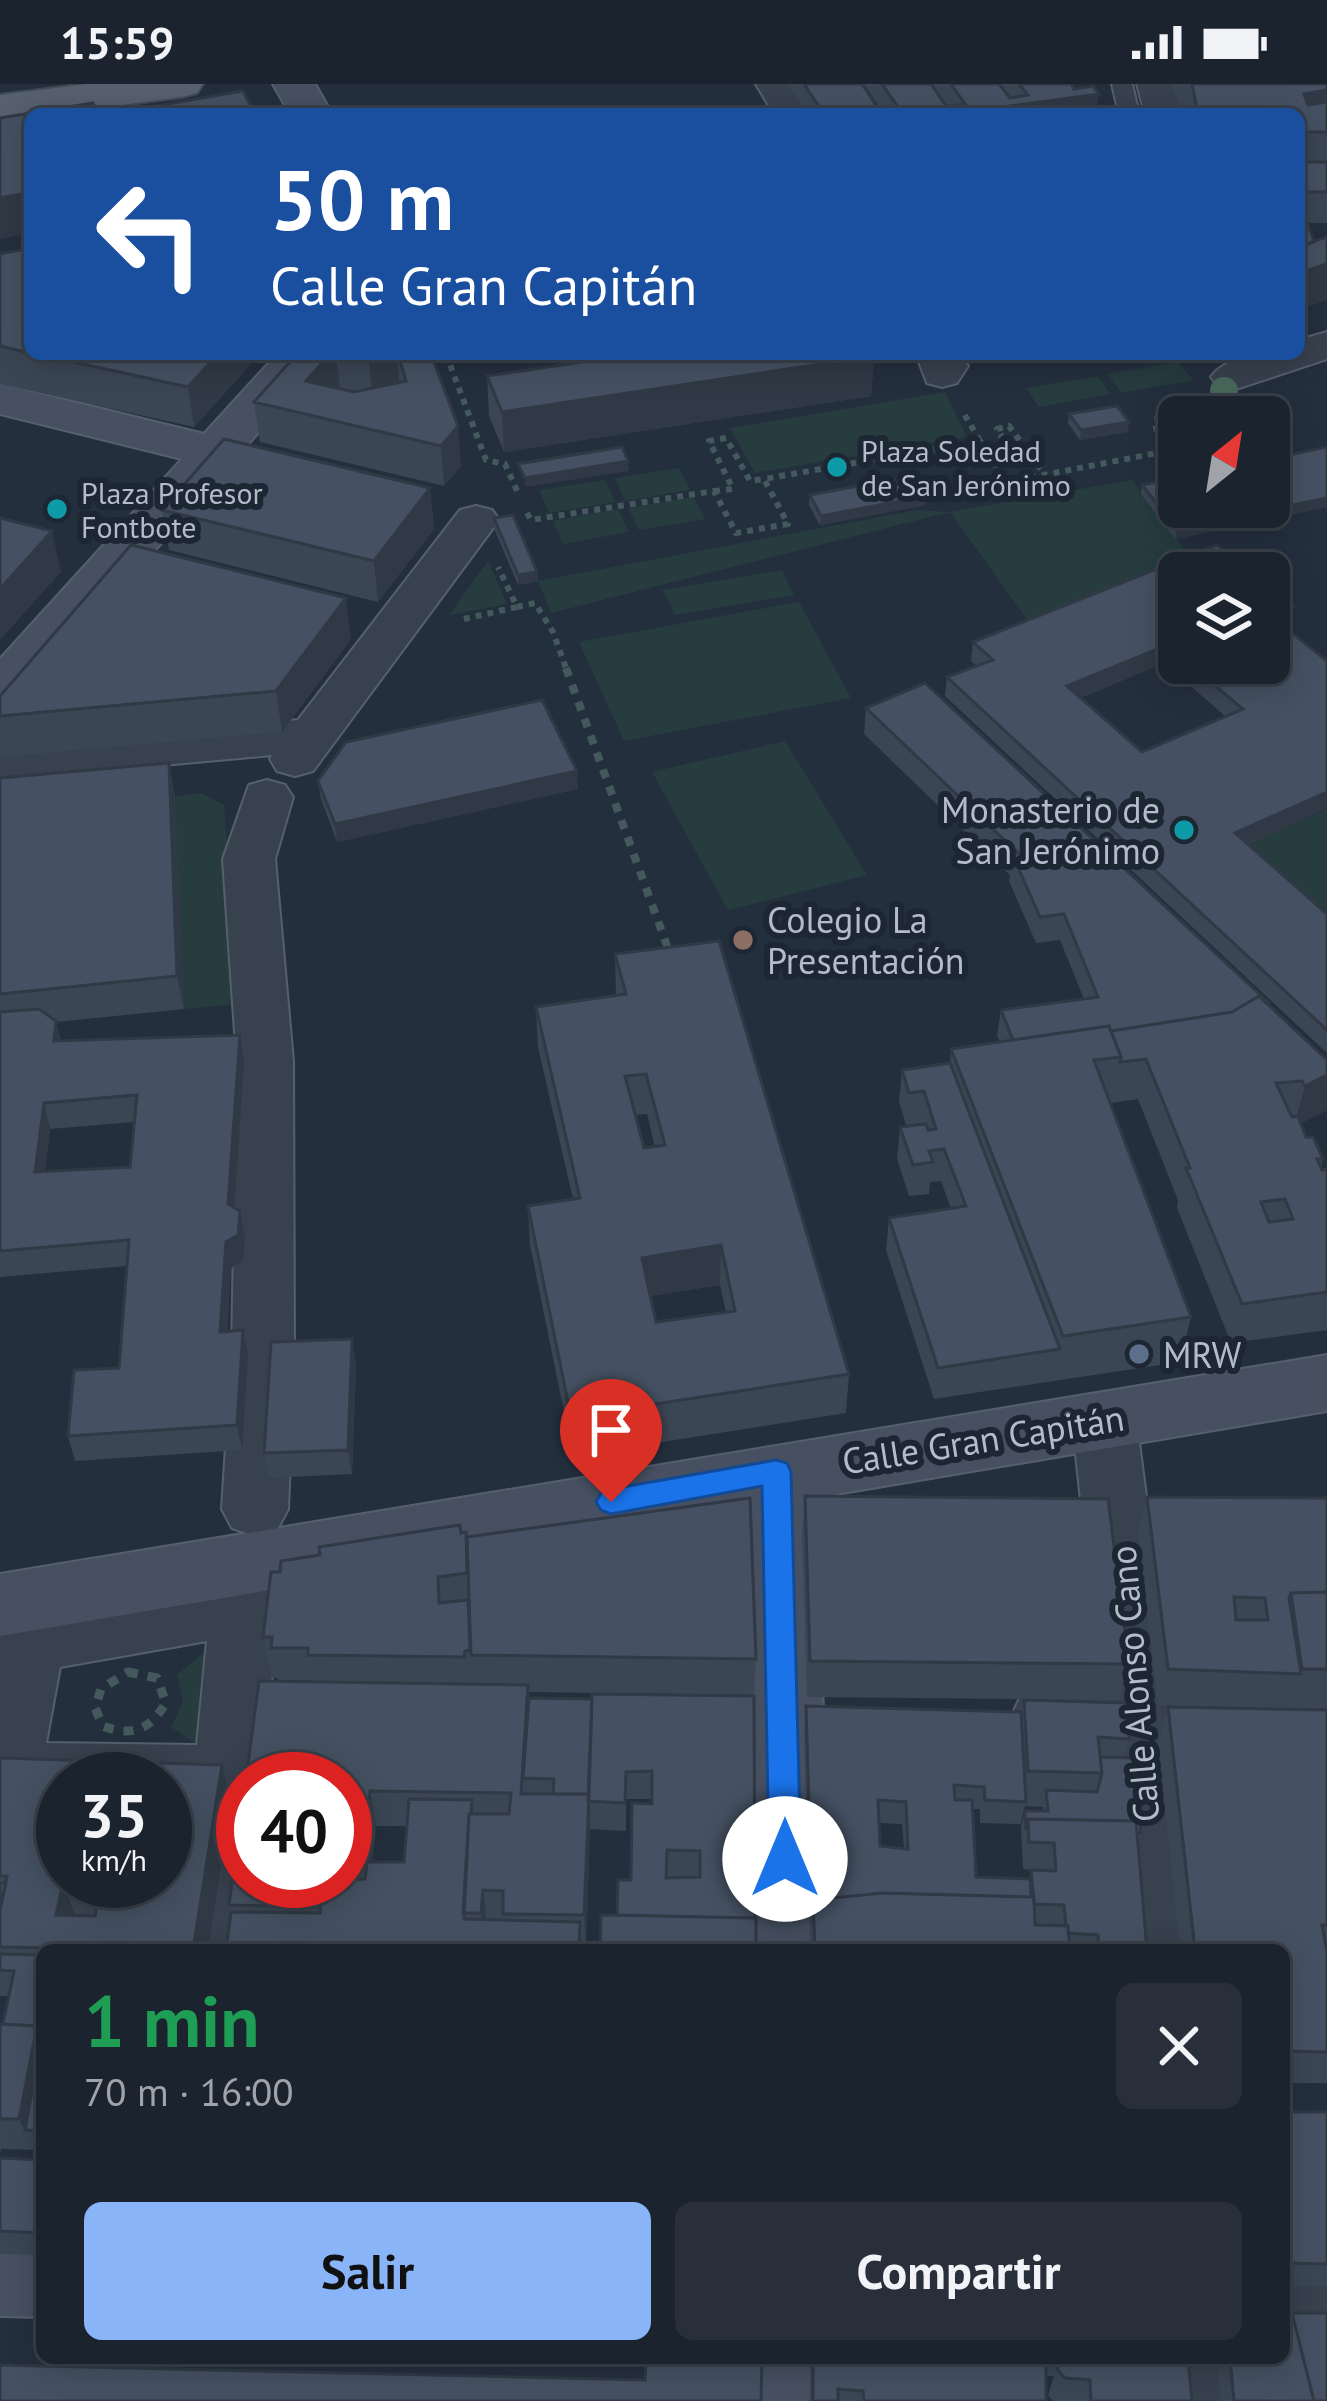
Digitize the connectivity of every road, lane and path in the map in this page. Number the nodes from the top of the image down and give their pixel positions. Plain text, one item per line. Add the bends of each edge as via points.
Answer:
1 (182, 84) edge
2 (0, 108) edge
3 (299, 360) edge
4 (448, 360) edge
5 (1283, 360) edge
6 (940, 364) edge
7 (1228, 379) edge
8 (0, 399) edge
9 (980, 441) junction
10 (234, 458) junction
11 (995, 465) junction
12 (1045, 475) junction
13 (764, 479) junction
14 (713, 491) junction
15 (527, 512) junction
16 (492, 517) joint
17 (517, 607) dead end
18 (0, 693) edge
19 (0, 763) edge
20 (292, 764) junction
21 (677, 973) edge
22 (1327, 1383) edge
23 (1104, 1419) junction
24 (776, 1472) junction
25 (264, 1535) junction
26 (15, 1624) edge
27 (712, 1707) edge
28 (816, 1710) junction
29 (985, 1715) edge
30 (1139, 1720) junction
31 (1327, 1726) edge
32 (253, 1752) edge
33 (151, 1759) edge
34 (0, 1783) edge
35 (36, 1784) edge
36 (227, 1908) edge
37 (223, 1944) edge
38 (786, 1944) edge
39 (1158, 1944) edge
40 (0, 2272) edge
41 (36, 2273) edge
42 (1290, 2307) edge
43 (1327, 2307) edge
44 (785, 2364) edge
45 (1197, 2364) edge
46 (784, 2401) edge
47 (1200, 2401) edge

1 - 2 main road
3 - 10 street
4 - 15 path via 486,460 505,464
5 - 7 street
6 - 9 path
7 - 12 path via 1154,420 1162,452
8 - 10 street
9 - 11 path
9 - 13 path
10 - 18 street
11 - 12 path via 1008,482
11 - 12 path via 1018,461 997,429 1009,426
13 - 14 path via 788,524 736,533
13 - 14 path via 750,481 726,439 709,441 733,489
14 - 15 path via 531,520
15 - 16 path
16 - 20 street via 381,612
17 - 21 path via 535,603 553,632
19 - 20 street
20 - 25 street via 249,860 265,1061
22 - 23 street, Calle Gran Capitán
23 - 24 street, Calle Gran Capitán
23 - 30 street, Calle Alonso Cano
24 - 25 street, Calle Gran Capitán
24 - 28 street
25 - 26 street, Calle Gran Capitán
25 - 32 street via 273,1700
27 - 28 street
28 - 38 street
29 - 30 street
30 - 31 street
30 - 39 street, Calle Alonso Cano
33 - 33 path via 166,1694 157,1678 128,1672 101,1688 95,1708 104,1726
34 - 35 street
36 - 37 street
40 - 41 street
42 - 43 street
44 - 46 street
45 - 47 street

